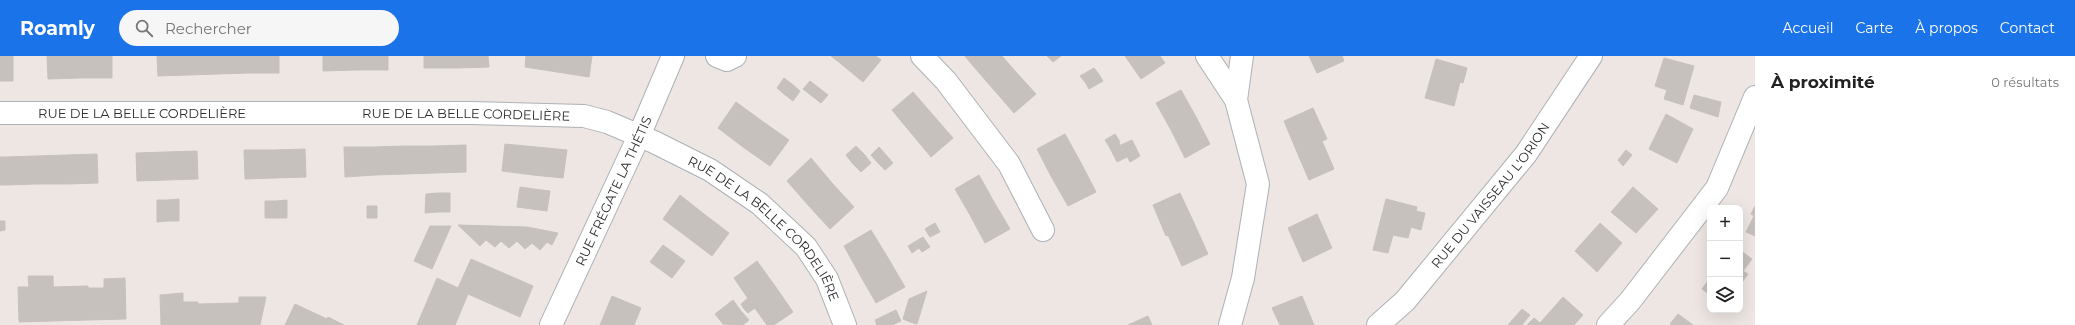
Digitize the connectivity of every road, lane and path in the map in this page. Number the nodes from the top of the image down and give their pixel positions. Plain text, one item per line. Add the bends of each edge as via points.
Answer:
1 (672, 56) edge
2 (717, 56) edge
3 (735, 56) edge
4 (922, 56) edge
5 (1207, 56) edge
6 (1242, 56) edge
7 (1591, 56) edge
8 (1755, 97) edge
9 (1236, 100) junction
10 (0, 113) edge
11 (639, 136) junction
12 (1043, 230) dead end
13 (551, 325) edge
14 (845, 325) edge
15 (1230, 325) edge
16 (1378, 325) edge
17 (1608, 325) edge

1 - 11 street, RUE FRÉGATE LA THÉTIS
2 - 3 street via 727,60
4 - 12 street via 946,81 1009,164
5 - 9 street
6 - 9 street
7 - 16 street, RUE DU VAISSEAU L'ORION via 1526,154 1406,301
8 - 17 street via 1717,188 1630,301
9 - 15 street via 1258,184 1243,278
10 - 11 street, RUE DE LA BELLE CORDELIÈRE via 471,113 584,116 607,122
11 - 13 street, RUE FRÉGATE LA THÉTIS
11 - 14 street, RUE DE LA BELLE CORDELIÈRE via 710,170 760,204 806,247 827,279

